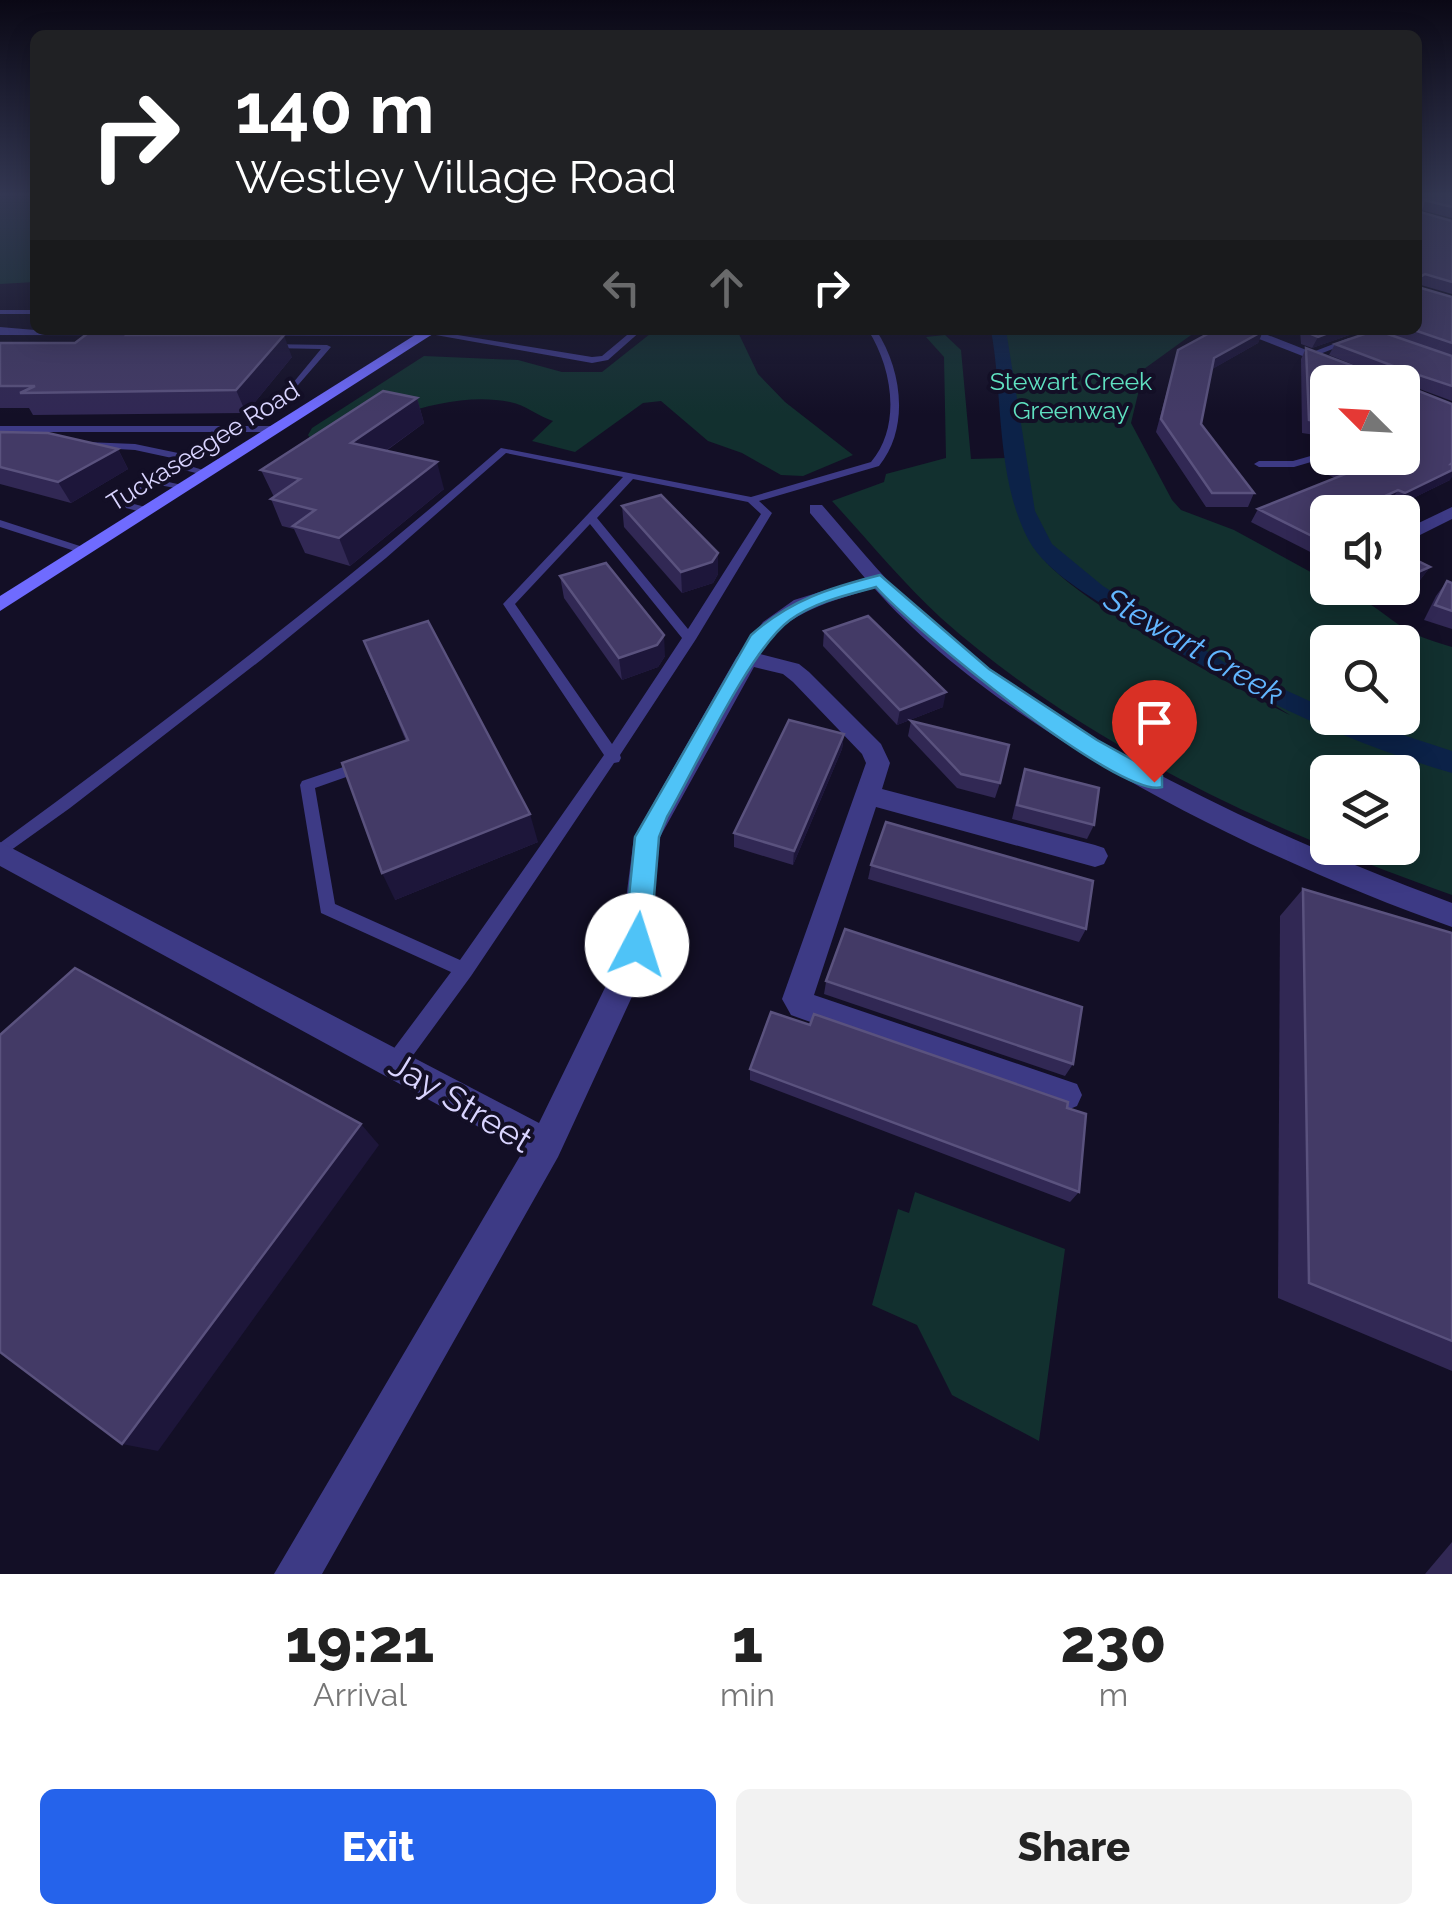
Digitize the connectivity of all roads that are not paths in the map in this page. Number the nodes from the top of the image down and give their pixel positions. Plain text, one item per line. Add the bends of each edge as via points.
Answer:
1 (0, 312) edge
2 (30, 312) edge
3 (0, 330) edge
4 (30, 331) edge
5 (178, 335) edge
6 (425, 335) edge
7 (453, 335) edge
8 (632, 335) edge
9 (875, 335) edge
10 (1257, 335) edge
11 (1366, 335) edge
12 (170, 344) edge
13 (253, 346) edge
14 (1309, 355) junction
15 (1336, 365) edge
16 (292, 389) dead end
17 (276, 429) junction
18 (0, 430) edge
19 (76, 445) edge
20 (1310, 459) edge
21 (1259, 464) dead end
22 (174, 465) junction
23 (208, 473) junction
24 (632, 475) junction
25 (150, 481) junction
26 (183, 488) junction
27 (752, 500) junction
28 (816, 509) dead end
29 (148, 510) junction
30 (1452, 512) edge
31 (590, 518) junction
32 (0, 524) edge
33 (1420, 529) edge
34 (85, 551) junction
35 (880, 580) junction
36 (0, 605) edge
37 (690, 638) junction
38 (748, 658) junction
39 (384, 758) edge
40 (614, 758) junction
41 (868, 795) junction
42 (0, 852) edge
43 (1096, 856) dead end
44 (1452, 915) edge
45 (464, 970) junction
46 (396, 1062) junction
47 (1065, 1095) dead end
48 (546, 1145) junction
49 (297, 1574) edge

1 - 2 lane
3 - 4 street
5 - 12 lane
6 - 17 main road, Tuckaseegee Road
7 - 8 lane via 592,360 605,358
9 - 27 lane via 892,364 887,455
10 - 14 street
11 - 14 lane
13 - 16 lane via 326,346
14 - 15 street
17 - 18 lane
17 - 23 main road, Tuckaseegee Road
19 - 22 lane via 178,456
20 - 21 lane
22 - 23 lane
22 - 25 lane
23 - 26 main road, Tuckaseegee Road
24 - 27 lane
24 - 31 lane
24 - 42 lane via 504,450 232,679
25 - 26 lane
25 - 29 lane via 125,498
26 - 29 main road, Tuckaseegee Road
27 - 37 lane via 767,513
28 - 35 street
29 - 34 main road, Tuckaseegee Road
30 - 33 street
31 - 37 lane
31 - 40 lane via 509,604
32 - 34 lane
34 - 36 main road, Tuckaseegee Road
35 - 38 street via 802,604 770,627
35 - 44 street via 909,614 982,674 1090,746 1218,818
37 - 40 lane
38 - 41 street via 801,677 873,750 877,772
38 - 48 street via 647,837 633,962
39 - 45 lane via 307,785 327,908
40 - 45 lane
41 - 43 street
41 - 47 street via 798,999
42 - 46 street, Jay Street
45 - 46 lane
46 - 48 street, Jay Street
48 - 49 street, Jay Street

